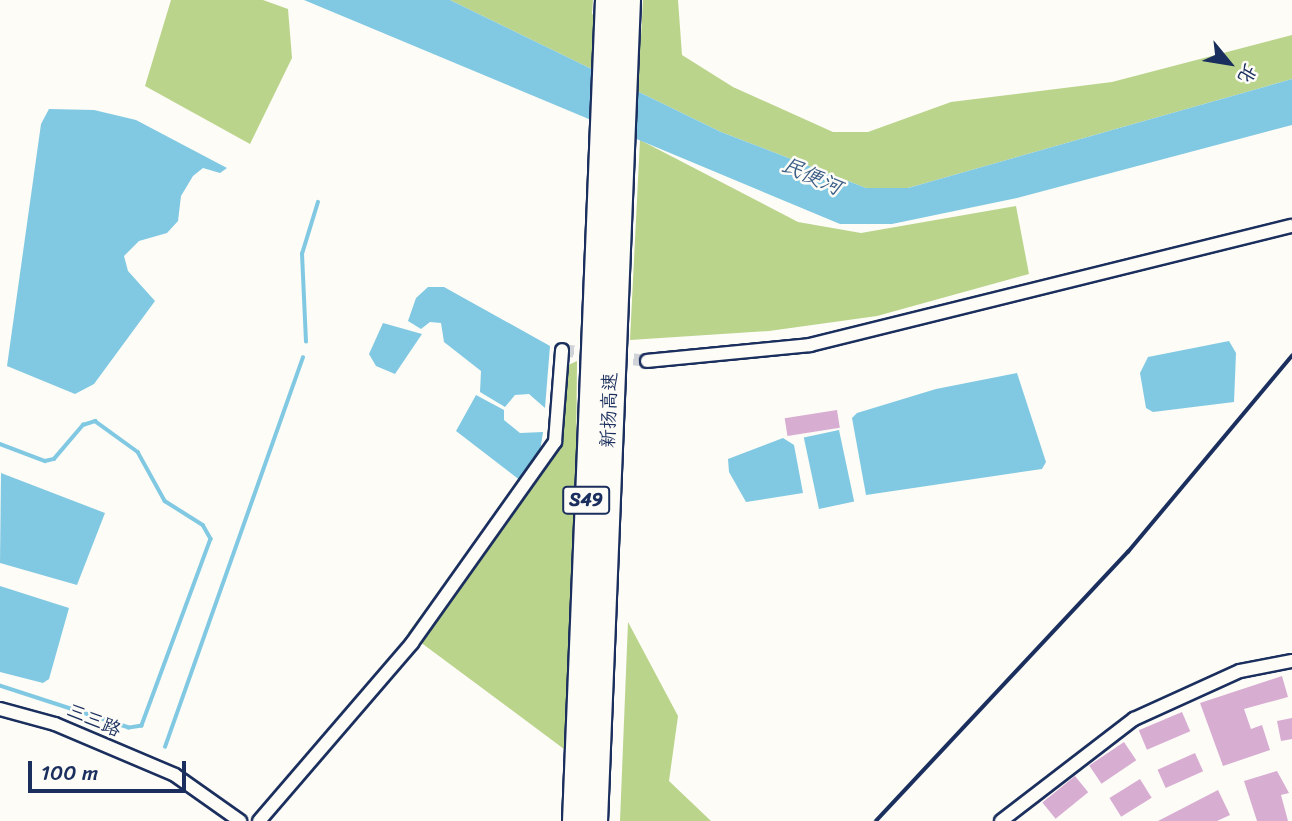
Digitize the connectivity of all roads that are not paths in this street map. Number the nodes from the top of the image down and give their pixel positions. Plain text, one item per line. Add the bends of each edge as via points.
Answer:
1 (628, 0) edge
2 (612, 17) edge
3 (607, 183) junction
4 (1292, 226) edge
5 (562, 350) dead end
6 (647, 361) tunnel mouth
7 (1292, 661) edge
8 (0, 709) edge
9 (240, 821) edge
10 (259, 821) edge
11 (574, 821) edge
12 (595, 821) edge
13 (1001, 821) edge

1 - 2 highway, 新扬高速 / S49
2 - 3 highway, 新扬高速 / S49
3 - 11 highway, 新扬高速 / S49
3 - 12 highway, 新扬高速 / S49
4 - 6 street via 810,345
5 - 10 street via 555,442 412,643
7 - 13 street via 1240,671 1134,719
8 - 9 street, 三三路 via 54,724 175,775

